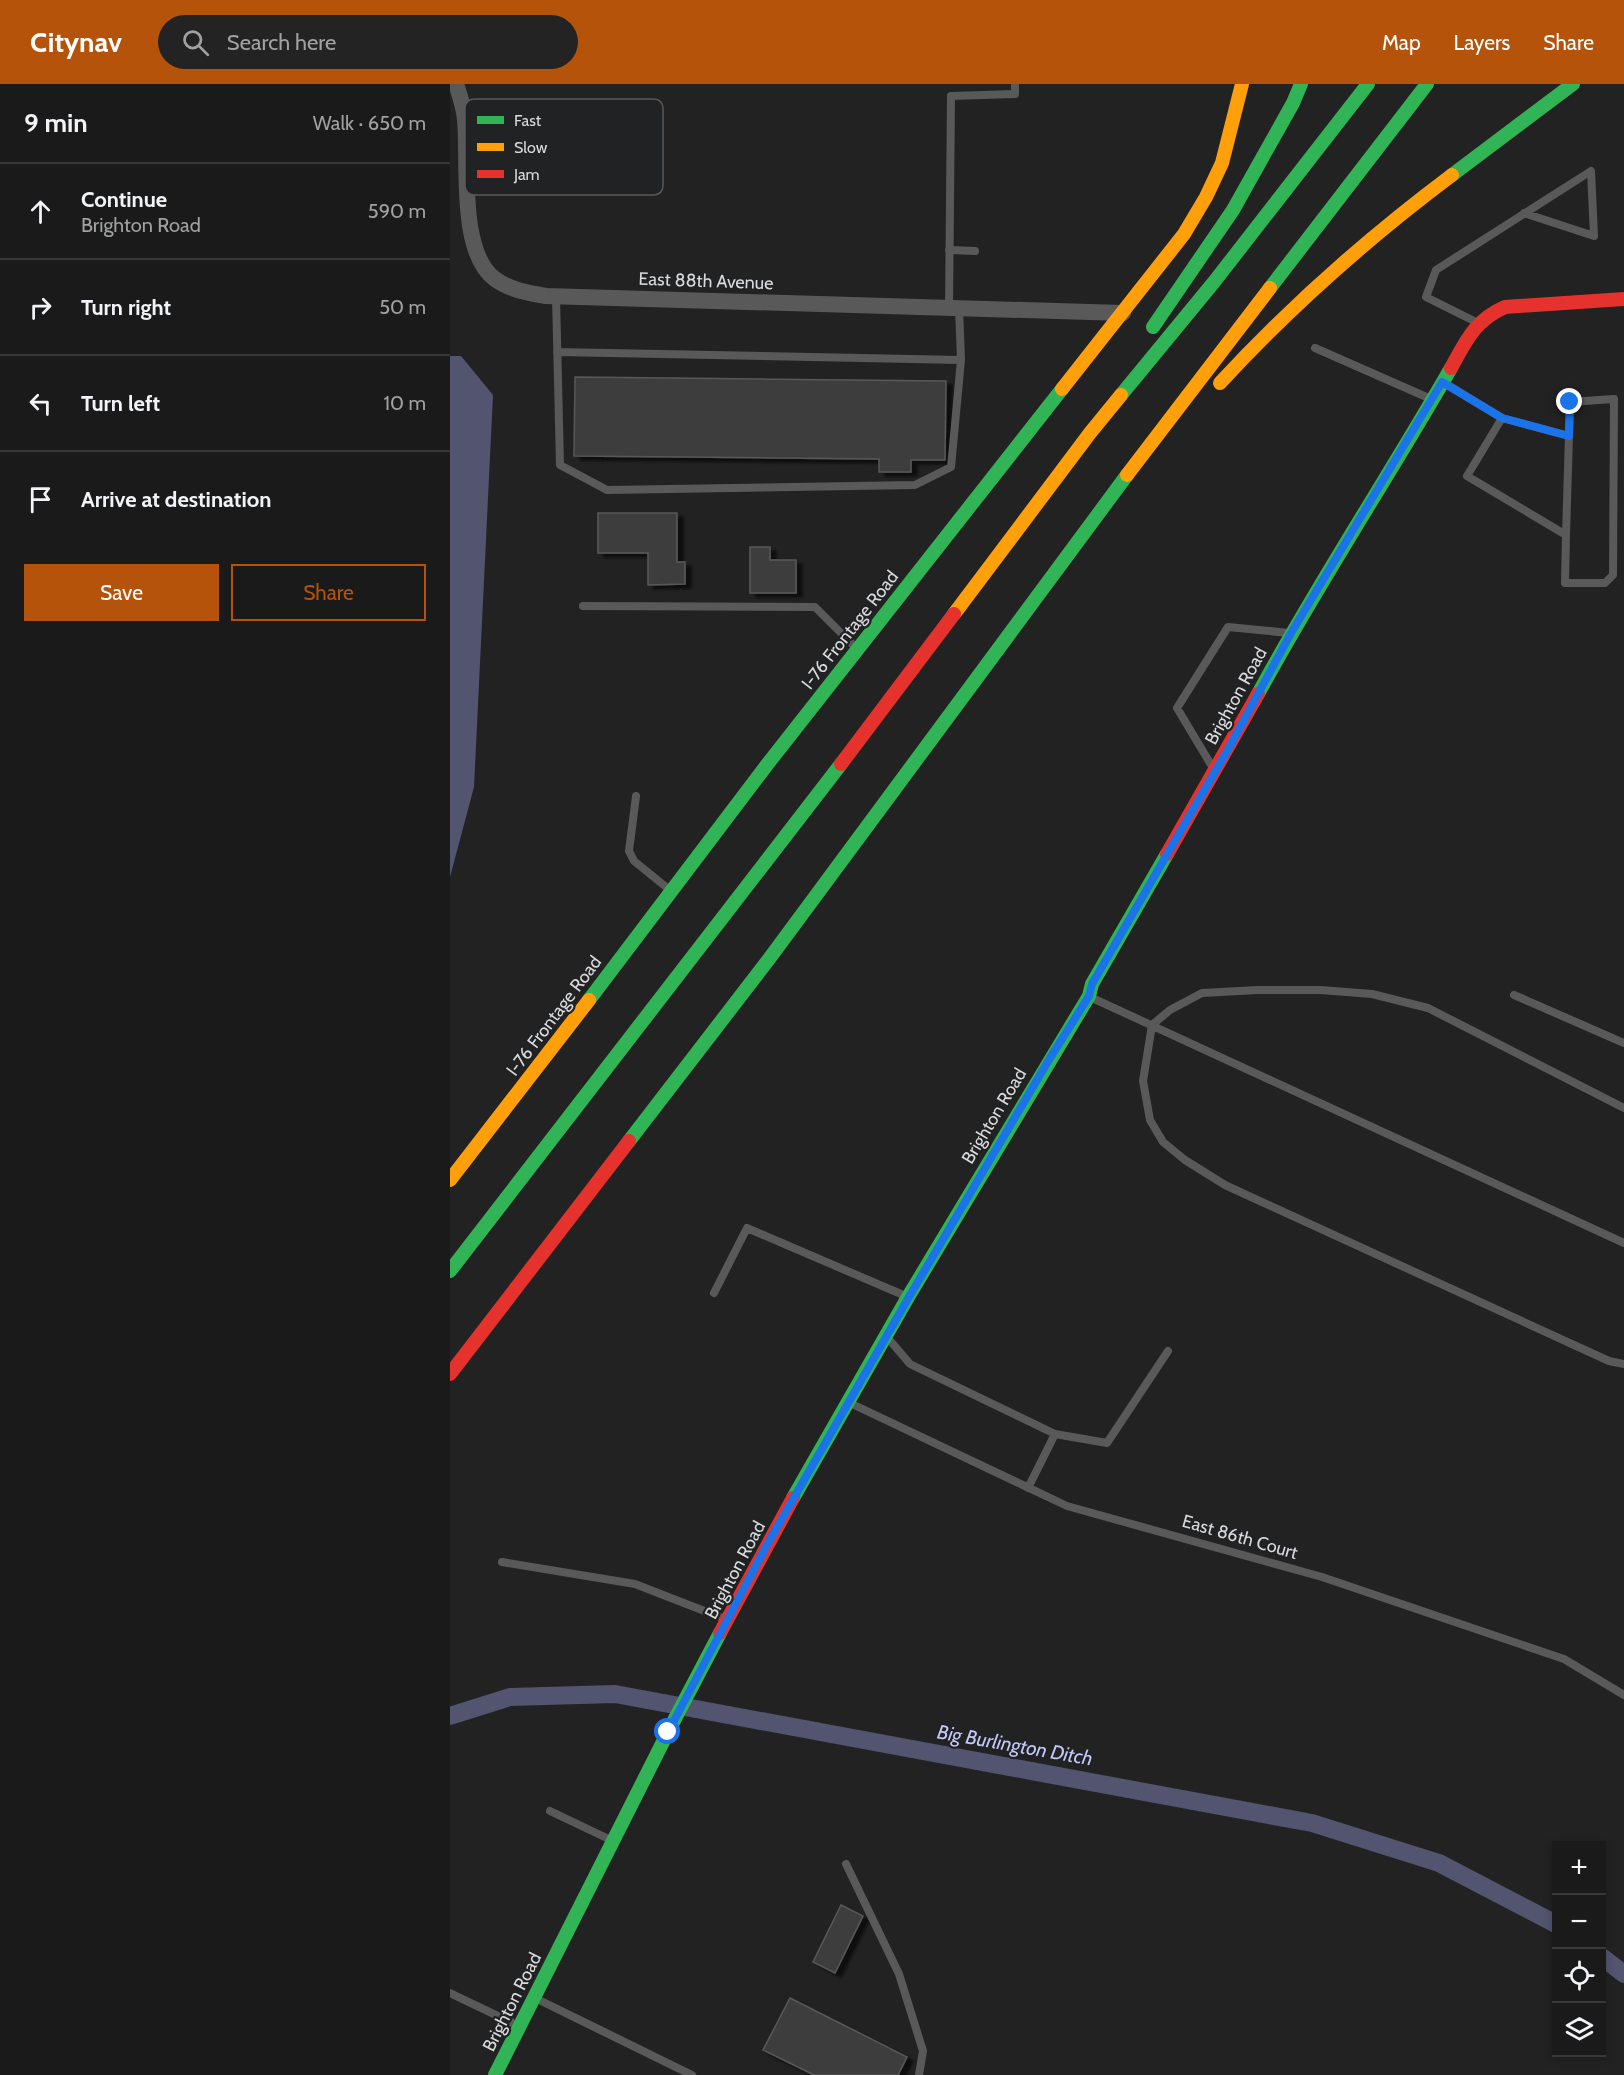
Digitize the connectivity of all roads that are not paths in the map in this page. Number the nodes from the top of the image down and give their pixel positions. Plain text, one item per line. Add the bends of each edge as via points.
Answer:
1 (456, 84) edge
2 (1015, 84) edge
3 (1242, 84) edge
4 (1301, 84) edge
5 (1368, 84) edge
6 (1427, 84) edge
7 (1573, 84) edge
8 (465, 119) edge
9 (468, 195) edge
10 (1524, 213) junction
11 (949, 250) junction
12 (975, 251) dead end
13 (556, 297) junction
14 (1624, 299) edge
15 (954, 308) junction
16 (1123, 313) junction
17 (1478, 323) junction
18 (1143, 340) dead end
19 (1315, 348) dead end
20 (557, 352) junction
21 (962, 360) junction
22 (1120, 374) dead end
23 (1442, 382) junction
24 (1211, 394) dead end
25 (1431, 399) junction
26 (1502, 418) junction
27 (1090, 433) junction
28 (1569, 436) junction
29 (1126, 499) dead end
30 (1086, 532) junction
31 (1566, 535) junction
32 (583, 606) dead end
33 (1291, 633) junction
34 (857, 649) junction
35 (1215, 771) junction
36 (636, 796) dead end
37 (671, 891) junction
38 (1514, 995) dead end
39 (1089, 996) junction
40 (1152, 1025) junction
41 (1624, 1043) edge
42 (1624, 1108) edge
43 (450, 1180) edge
44 (1624, 1243) edge
45 (450, 1271) edge
46 (714, 1293) dead end
47 (909, 1297) junction
48 (887, 1336) junction
49 (1168, 1351) dead end
50 (1624, 1364) edge
51 (450, 1374) edge
52 (850, 1403) junction
53 (1055, 1434) junction
54 (1028, 1488) junction
55 (502, 1563) dead end
56 (728, 1620) junction
57 (1624, 1695) edge
58 (550, 1811) dead end
59 (614, 1841) junction
60 (846, 1864) dead end
61 (450, 1993) edge
62 (534, 1998) junction
63 (519, 2026) junction
64 (495, 2075) edge
65 (692, 2075) edge
66 (919, 2075) edge

1 - 8 street, East 88th Avenue
2 - 11 lane via 1015,94 951,96
3 - 16 main road, I-76 Frontage Road via 1222,163 1206,197 1184,234
4 - 18 main road via 1233,210
5 - 27 main road
6 - 30 main road
7 - 24 main road via 1322,280
9 - 13 street, East 88th Avenue via 471,232 479,257 493,278 516,290
10 - 10 lane via 1553,195 1591,171 1594,236
10 - 17 lane via 1436,270 1426,297
11 - 12 lane
11 - 15 lane
13 - 15 street, East 88th Avenue
13 - 20 lane
14 - 17 main road, Brighton Road via 1515,306 1498,309
15 - 16 street, East 88th Avenue
15 - 21 lane
16 - 34 main road, I-76 Frontage Road
17 - 23 main road, Brighton Road
19 - 25 lane
20 - 21 lane
20 - 21 lane via 560,465 608,490 915,485 951,467
22 - 27 main road
23 - 25 main road, Brighton Road
23 - 26 lane
25 - 33 main road, Brighton Road
26 - 28 lane
26 - 31 lane via 1467,476
27 - 45 main road via 834,774
28 - 31 lane
28 - 31 lane via 1570,402 1614,399 1613,575 1605,583 1565,583
29 - 30 main road
30 - 51 main road via 769,959
32 - 34 lane via 815,607
33 - 35 main road, Brighton Road
33 - 35 lane via 1228,627 1177,708
34 - 37 main road, I-76 Frontage Road
35 - 39 main road, Brighton Road via 1092,984
36 - 37 lane via 629,851 634,861
37 - 43 main road, I-76 Frontage Road
38 - 41 lane
39 - 40 lane
39 - 47 main road, Brighton Road
40 - 42 lane via 1202,993 1320,990 1372,994 1428,1008
40 - 44 lane
40 - 50 lane via 1143,1081 1150,1120 1163,1142 1185,1160 1235,1190 1609,1361
46 - 47 lane via 747,1228
47 - 48 main road, Brighton Road
48 - 52 main road, Brighton Road
48 - 53 lane via 910,1364
49 - 53 lane via 1107,1443
52 - 54 lane, East 86th Court
52 - 56 main road, Brighton Road
53 - 54 lane
54 - 57 lane, East 86th Court via 1067,1506 1322,1577 1564,1659
55 - 56 lane via 635,1584
56 - 59 main road, Brighton Road
58 - 59 lane
59 - 62 main road, Brighton Road
60 - 66 lane via 899,1974 924,2051
61 - 63 lane
62 - 63 main road, Brighton Road
62 - 65 lane
63 - 64 main road, Brighton Road

